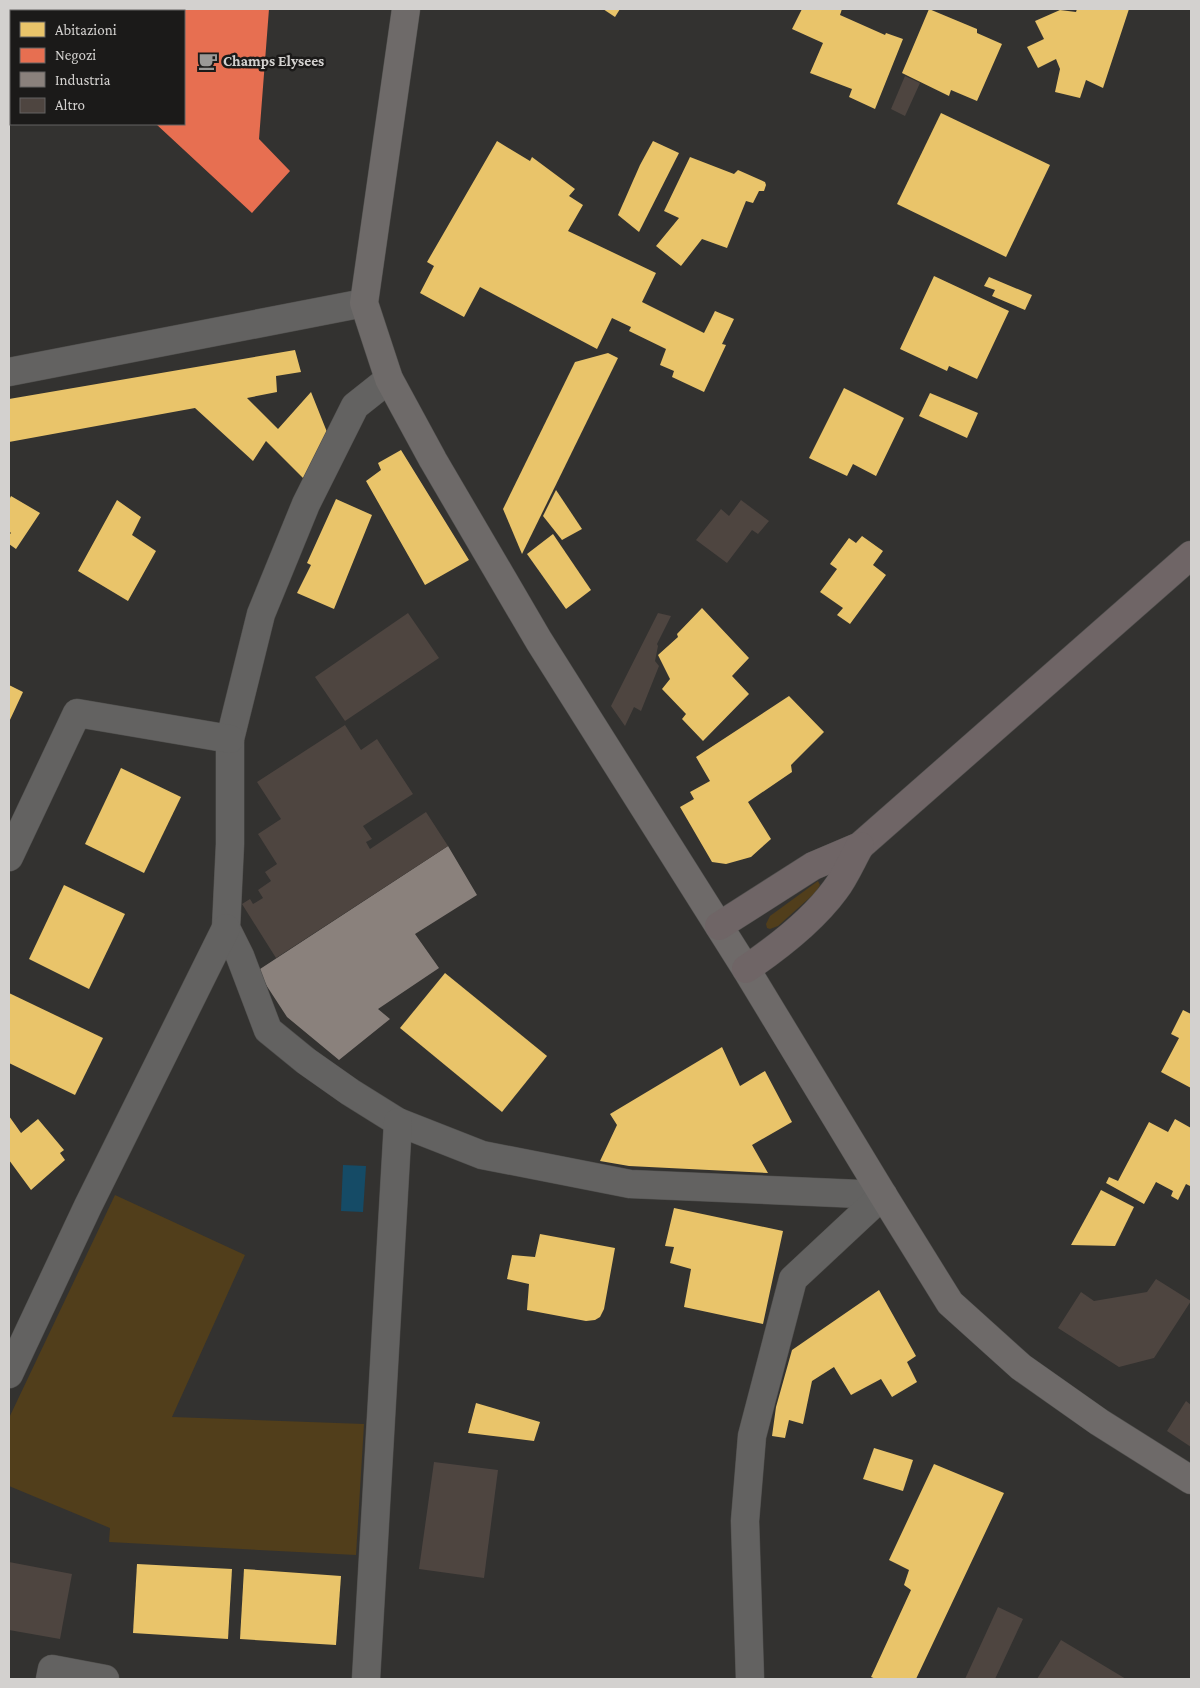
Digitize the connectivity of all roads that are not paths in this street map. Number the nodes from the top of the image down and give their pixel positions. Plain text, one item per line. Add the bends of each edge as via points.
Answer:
1 (406, 9) edge
2 (364, 304) junction
3 (9, 372) edge
4 (389, 379) junction
5 (1191, 555) edge
6 (230, 739) junction
7 (860, 846) junction
8 (9, 857) edge
9 (719, 926) junction
10 (226, 928) junction
11 (746, 969) junction
12 (398, 1122) junction
13 (883, 1195) junction
14 (9, 1374) edge
15 (1191, 1480) edge
16 (50, 1679) edge
17 (105, 1679) edge
18 (366, 1679) edge
19 (750, 1679) edge

1 - 2 street
2 - 3 street
2 - 4 street
4 - 6 street via 355,406 306,504 261,614
4 - 9 street via 539,641
5 - 7 highway
6 - 8 street via 77,714
6 - 10 street
7 - 9 highway via 813,866
7 - 11 highway via 836,890 772,951
9 - 11 street
10 - 12 street via 268,1030 335,1082
10 - 14 street
11 - 13 street
12 - 13 street via 482,1155 630,1184
12 - 18 street
13 - 15 street via 957,1310 1021,1367 1099,1422
13 - 19 street via 793,1279 752,1436 745,1521
16 - 17 street via 52,1669

